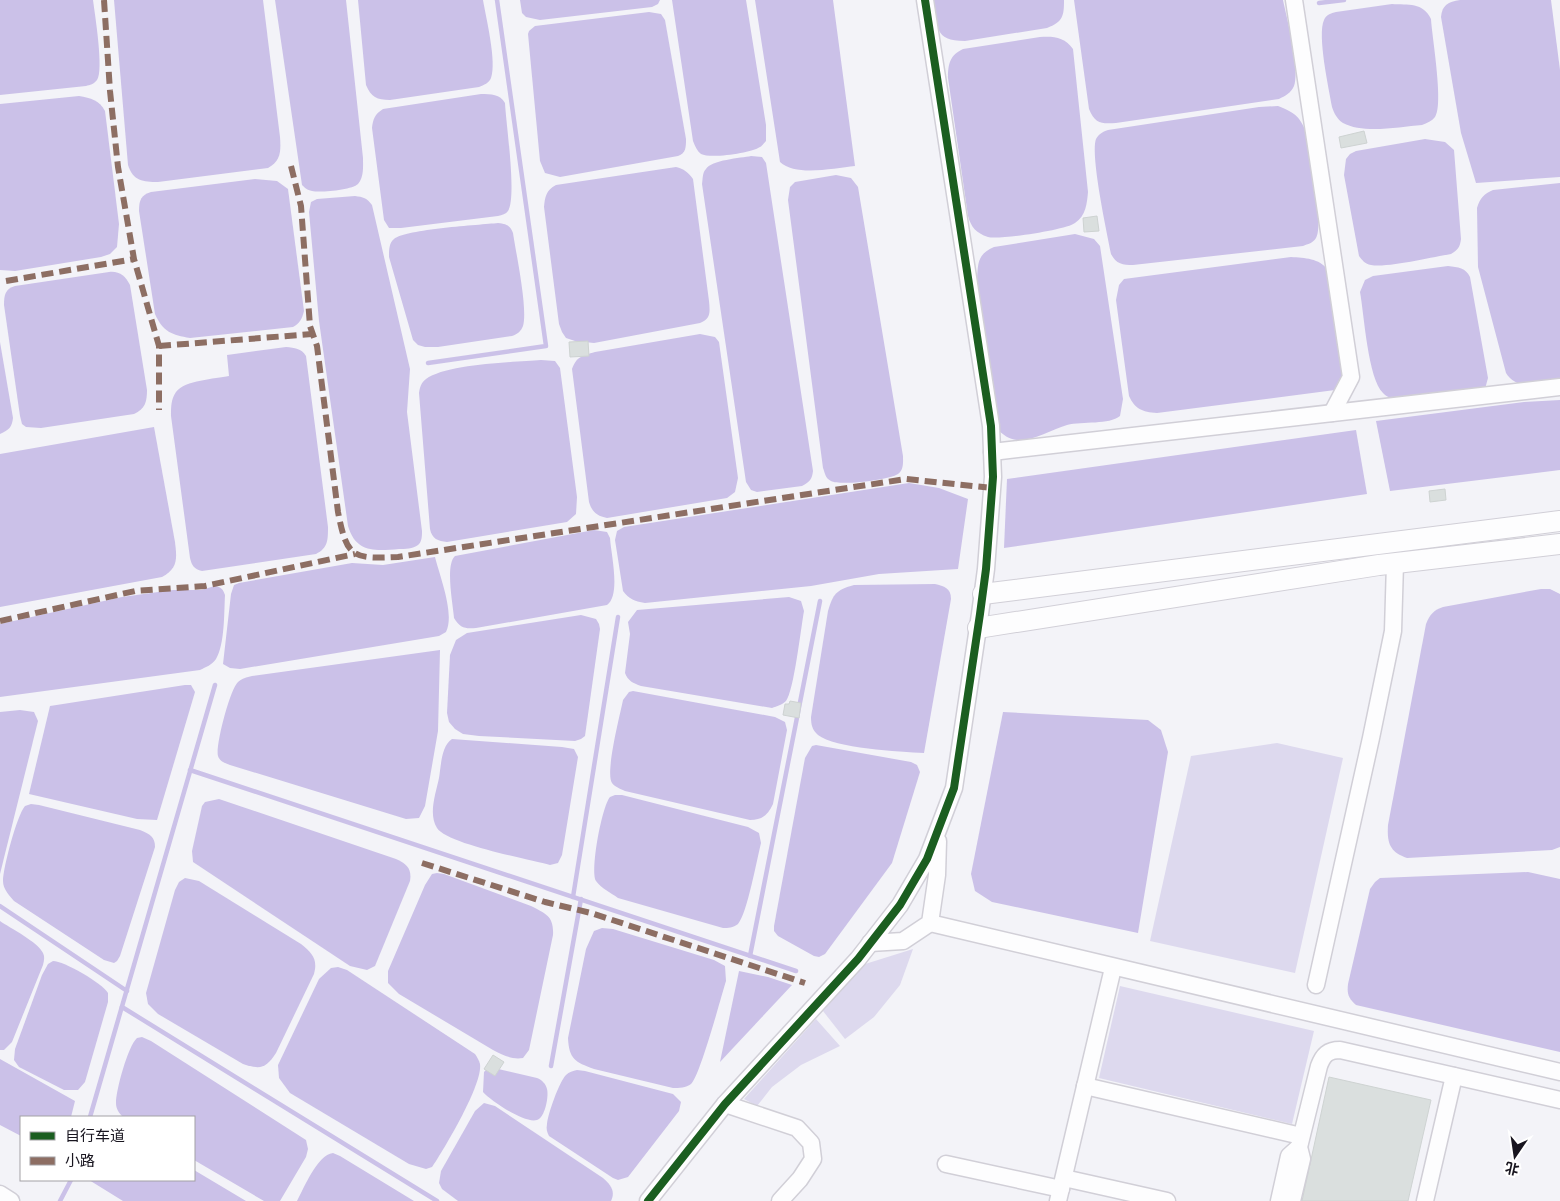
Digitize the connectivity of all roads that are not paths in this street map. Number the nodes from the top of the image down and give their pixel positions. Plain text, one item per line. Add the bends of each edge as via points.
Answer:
1 (926, 0) edge
2 (1294, 0) edge
3 (1560, 387) edge
4 (1332, 413) junction
5 (992, 452) junction
6 (1560, 521) edge
7 (1560, 544) edge
8 (1395, 564) junction
9 (983, 594) junction
10 (978, 628) junction
11 (938, 830) junction
12 (930, 923) junction
13 (870, 943) junction
14 (1113, 968) junction
15 (1316, 985) dead end
16 (1560, 1072) edge
17 (1454, 1076) junction
18 (1085, 1086) junction
19 (1560, 1100) edge
20 (726, 1104) junction
21 (1300, 1142) junction
22 (946, 1164) dead end
23 (1061, 1189) edge
24 (0, 1194) edge
25 (11, 1201) edge
26 (648, 1201) edge
27 (780, 1201) edge
28 (1167, 1201) edge
29 (1279, 1201) edge
30 (1292, 1201) edge
31 (1425, 1201) edge

1 - 5 street
2 - 4 street via 1351,377
3 - 4 street
4 - 5 street
5 - 9 street via 993,477
6 - 9 main road
7 - 8 main road
8 - 10 main road
8 - 15 street via 1393,631
9 - 10 street
10 - 11 street via 954,788
11 - 12 street via 937,875
11 - 13 street via 927,859 900,905
12 - 13 street via 903,941
12 - 14 street
13 - 20 street
14 - 16 street
14 - 18 street
17 - 19 street
17 - 21 street via 1340,1050 1326,1053 1321,1059
17 - 31 street
18 - 21 street
18 - 23 street
20 - 26 street
20 - 27 street via 798,1128 810,1143 813,1159
21 - 29 street via 1290,1156
21 - 30 street via 1302,1160
22 - 23 street
23 - 28 street
24 - 25 street

